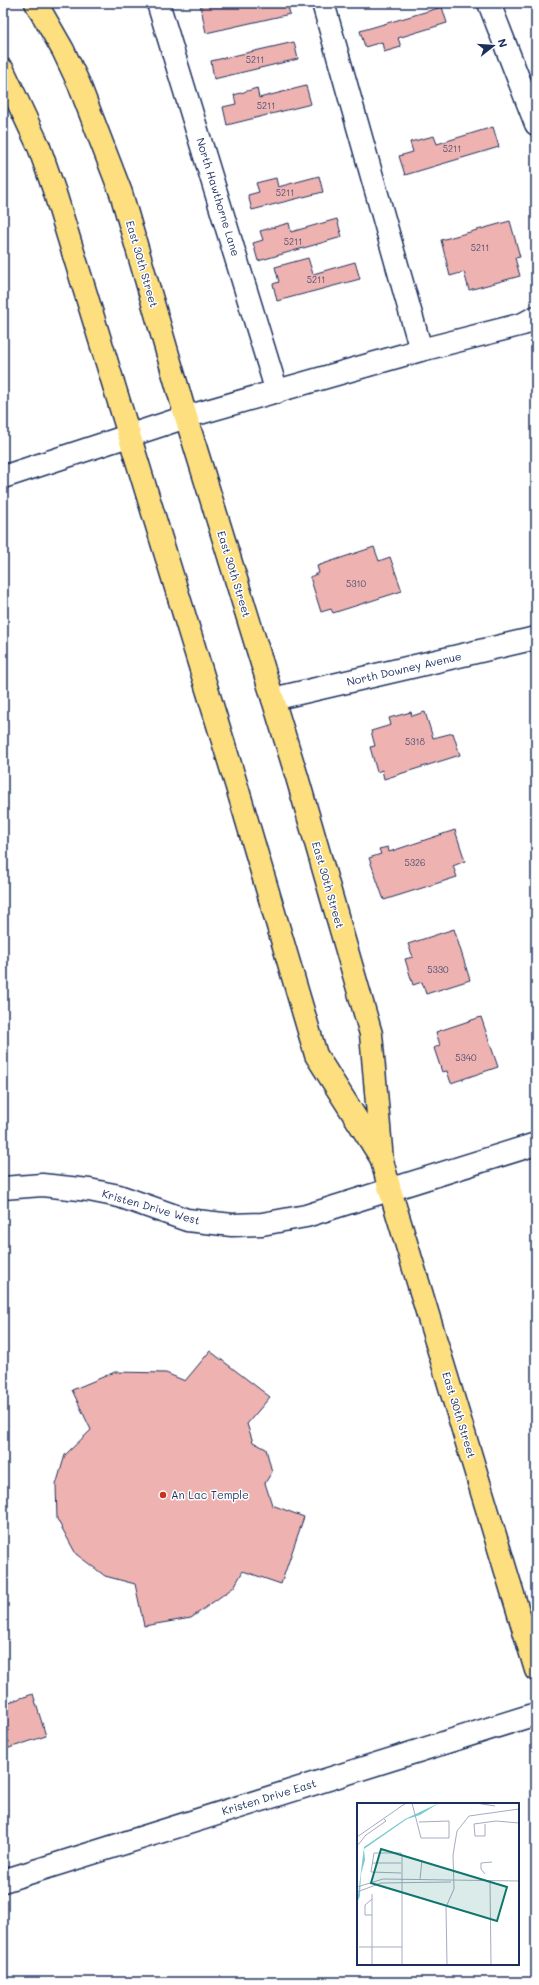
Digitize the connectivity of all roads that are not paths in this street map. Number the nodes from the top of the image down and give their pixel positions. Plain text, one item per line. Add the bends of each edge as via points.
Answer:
1 (36, 3) edge
2 (158, 3) edge
3 (323, 3) edge
4 (489, 3) edge
5 (3, 70) edge
6 (536, 124) edge
7 (536, 317) edge
8 (421, 350) junction
9 (277, 392) junction
10 (186, 417) junction
11 (130, 436) junction
12 (3, 477) edge
13 (536, 638) edge
14 (273, 699) junction
15 (536, 1144) edge
16 (382, 1161) junction
17 (3, 1188) edge
18 (390, 1190) junction
19 (536, 1670) edge
20 (536, 1714) edge
21 (3, 1880) edge

1 - 10 main road, East 30th Street via 79,84 109,159
2 - 9 street, North Hawthorne Lane
3 - 8 street
4 - 6 street
5 - 11 main road, East 30th Street via 39,147
7 - 8 street via 523,324
8 - 9 street
9 - 10 street
10 - 11 street
10 - 14 main road, East 30th Street
11 - 12 street
11 - 16 main road, East 30th Street via 316,1054
13 - 14 street, North Downey Avenue
14 - 16 main road, East 30th Street via 371,1034
15 - 18 street, Kristen Drive West
16 - 18 main road, East 30th Street
17 - 18 street, Kristen Drive West via 42,1185 89,1190 119,1196 187,1220 232,1225 292,1220
18 - 19 main road, East 30th Street
20 - 21 street, Kristen Drive East

